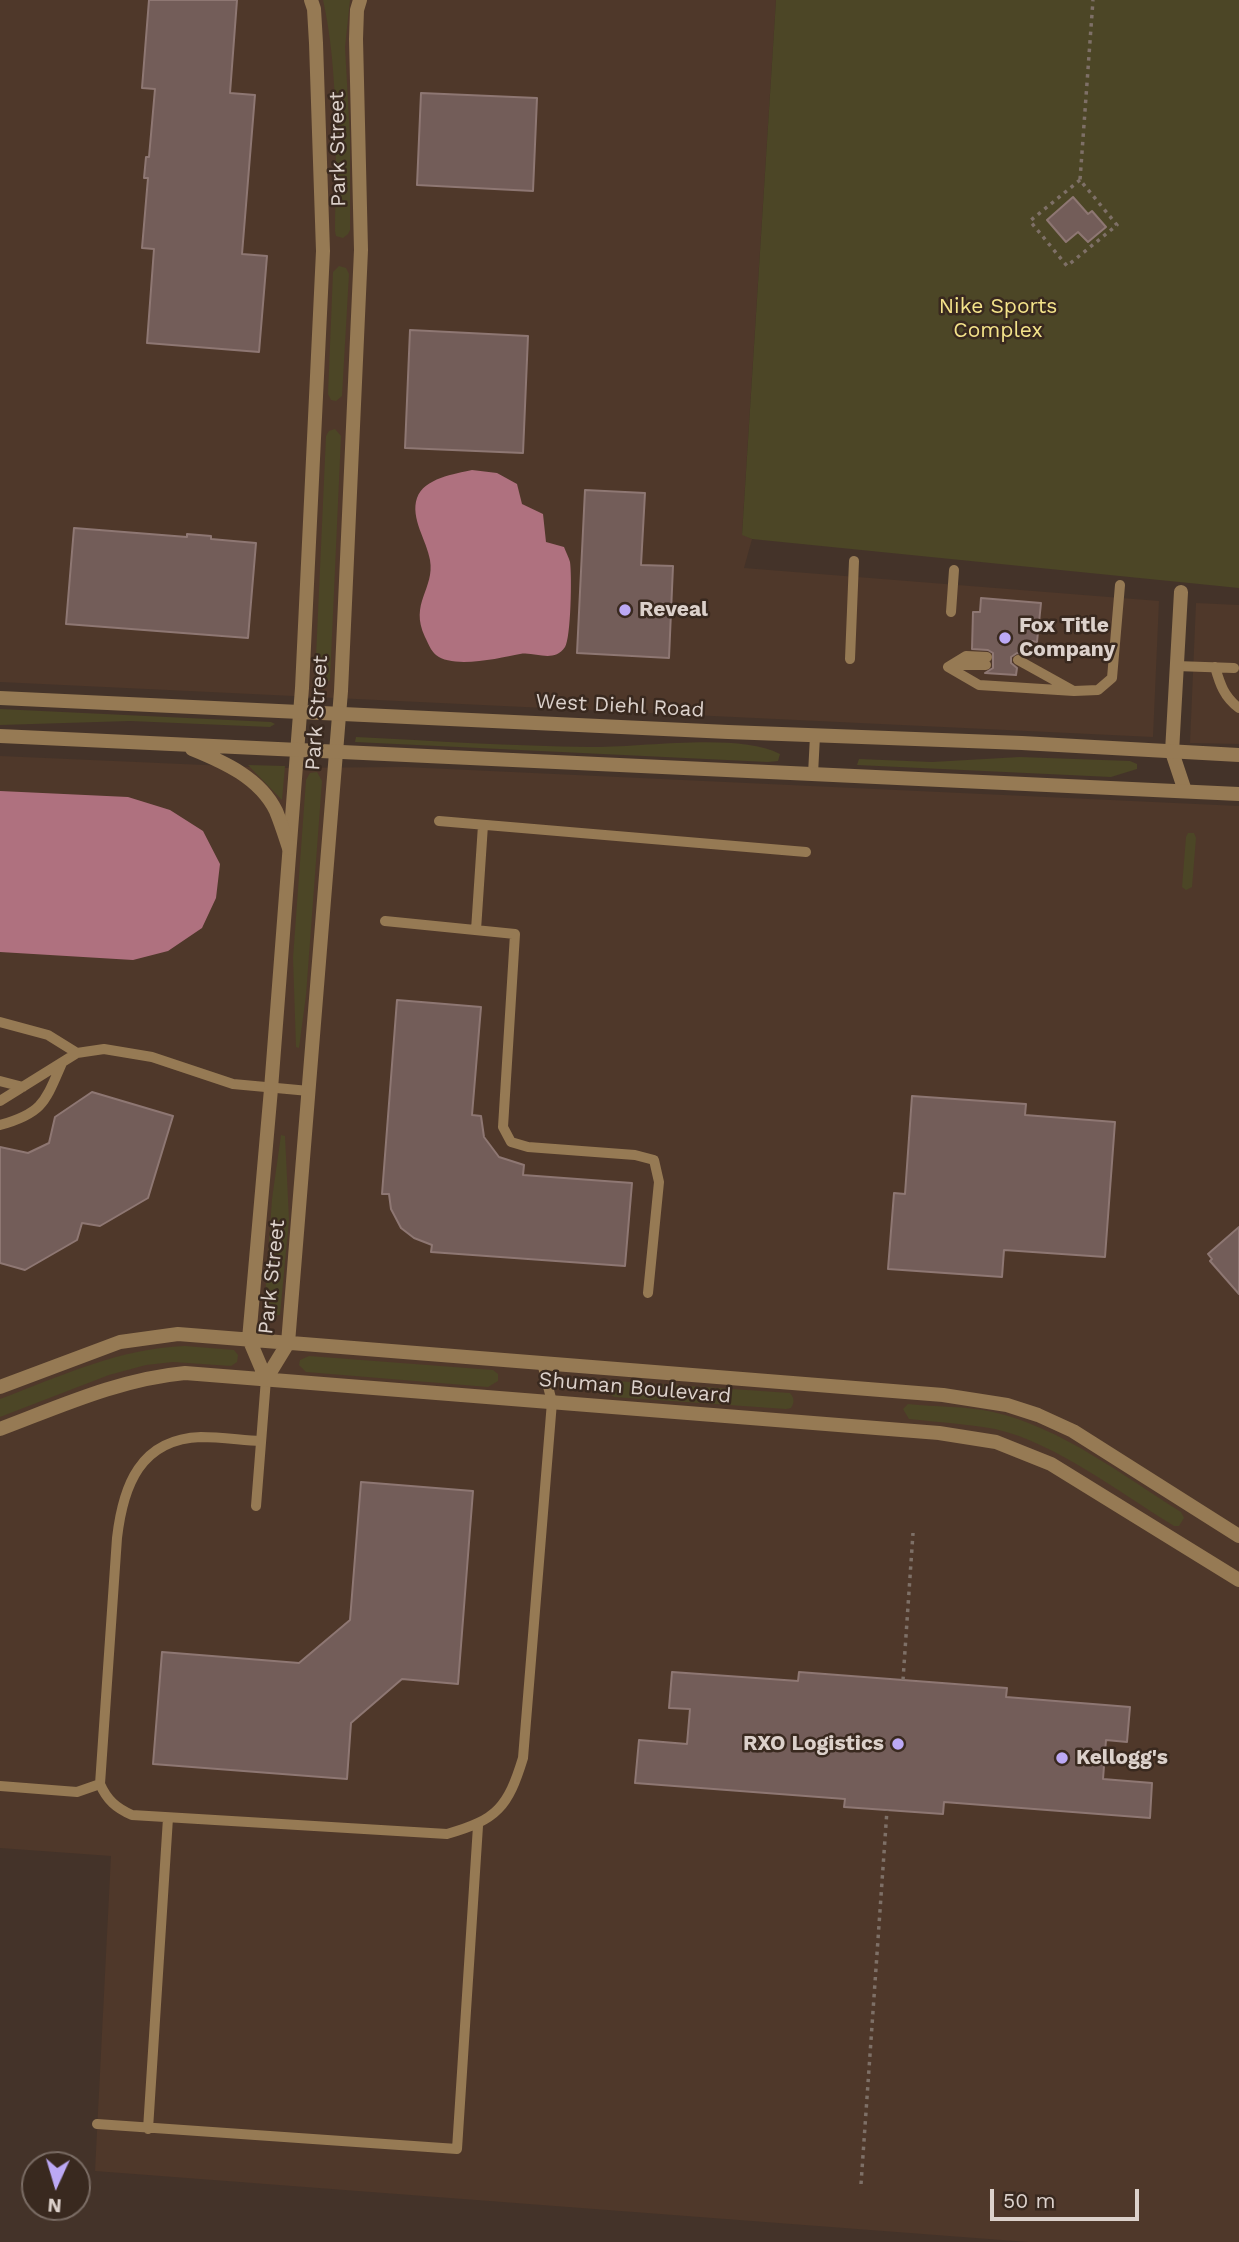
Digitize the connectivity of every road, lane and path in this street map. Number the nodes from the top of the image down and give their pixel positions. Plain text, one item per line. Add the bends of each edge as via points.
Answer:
1 (311, 0) edge
2 (360, 0) edge
3 (1093, 0) edge
4 (1080, 180) junction
5 (854, 561) dead end
6 (954, 570) dead end
7 (1120, 585) dead end
8 (1181, 592) dead end
9 (951, 612) dead end
10 (850, 659) dead end
11 (986, 661) dead end
12 (1017, 664) dead end
13 (1175, 666) junction
14 (1215, 667) junction
15 (1234, 668) dead end
16 (1074, 691) junction
17 (0, 698) edge
18 (1239, 708) edge
19 (300, 712) junction
20 (339, 714) junction
21 (0, 736) edge
22 (815, 736) junction
23 (184, 745) junction
24 (297, 750) junction
25 (335, 752) junction
26 (1172, 752) junction
27 (1239, 755) edge
28 (813, 774) junction
29 (1185, 791) junction
30 (1239, 793) edge
31 (439, 821) dead end
32 (483, 825) junction
33 (289, 848) junction
34 (806, 852) dead end
35 (385, 921) dead end
36 (476, 930) junction
37 (0, 1022) edge
38 (77, 1053) junction
39 (62, 1063) junction
40 (0, 1081) edge
41 (23, 1087) junction
42 (271, 1089) junction
43 (309, 1091) junction
44 (0, 1101) edge
45 (0, 1125) edge
46 (648, 1293) dead end
47 (249, 1339) junction
48 (288, 1343) junction
49 (542, 1363) junction
50 (265, 1379) junction
51 (0, 1387) edge
52 (552, 1402) junction
53 (0, 1429) edge
54 (261, 1441) junction
55 (256, 1506) dead end
56 (913, 1533) dead end
57 (1239, 1536) edge
58 (1239, 1580) edge
59 (903, 1680) dead end
60 (100, 1784) junction
61 (0, 1786) edge
62 (887, 1810) dead end
63 (168, 1818) junction
64 (478, 1826) junction
65 (97, 2124) dead end
66 (148, 2129) junction
67 (861, 2184) dead end

1 - 19 street, Park Street via 317,43 323,251
2 - 20 street, Park Street via 356,39 361,250
3 - 4 path
4 - 4 path via 1117,225 1067,266 1030,221
5 - 10 lane
6 - 9 lane
7 - 16 lane via 1112,678 1098,690
8 - 13 street
11 - 16 lane via 948,667 979,685
12 - 16 lane
13 - 14 lane
13 - 26 street
14 - 15 lane
14 - 18 lane via 1222,689
17 - 19 street, West Diehl Road
19 - 20 street, West Diehl Road
19 - 24 street, Park Street
20 - 22 street, West Diehl Road
20 - 25 street, Park Street
21 - 23 street
22 - 26 street, West Diehl Road
22 - 28 lane
23 - 24 street
23 - 33 street via 227,764 257,786 275,810
24 - 25 street
24 - 33 street, Park Street
25 - 28 street
25 - 43 street, Park Street
26 - 27 street, West Diehl Road
26 - 29 street
28 - 29 street
29 - 30 street
31 - 32 lane
32 - 34 lane
32 - 36 lane
33 - 42 street, Park Street
35 - 36 lane
36 - 46 lane via 515,934 503,1127 511,1142 654,1160 659,1182
37 - 38 lane via 48,1035
38 - 39 lane
38 - 42 lane via 104,1049 152,1057 233,1084
39 - 41 lane
39 - 45 lane via 40,1107
40 - 41 lane
41 - 44 lane
42 - 43 lane
42 - 47 street, Park Street
43 - 48 street, Park Street
47 - 48 street, Shuman Boulevard
47 - 50 street, Park Street
47 - 51 street, Shuman Boulevard via 178,1335 120,1342
48 - 49 street, Shuman Boulevard
48 - 50 street, Park Street
49 - 52 lane
49 - 57 street, Shuman Boulevard via 943,1395 1007,1405 1073,1431
50 - 52 street, Shuman Boulevard
50 - 53 street, Shuman Boulevard via 185,1373 151,1376
50 - 54 lane
52 - 58 street, Shuman Boulevard via 939,1433 996,1442 1051,1464
52 - 64 lane via 523,1758 514,1787 500,1809
54 - 55 lane
54 - 60 lane via 199,1437 171,1443 146,1459 129,1482 117,1538
56 - 59 path
60 - 61 lane via 78,1792
60 - 63 lane via 106,1797 125,1812
62 - 67 path
63 - 64 lane via 447,1834
63 - 66 lane
64 - 66 lane via 457,2149
65 - 66 lane

